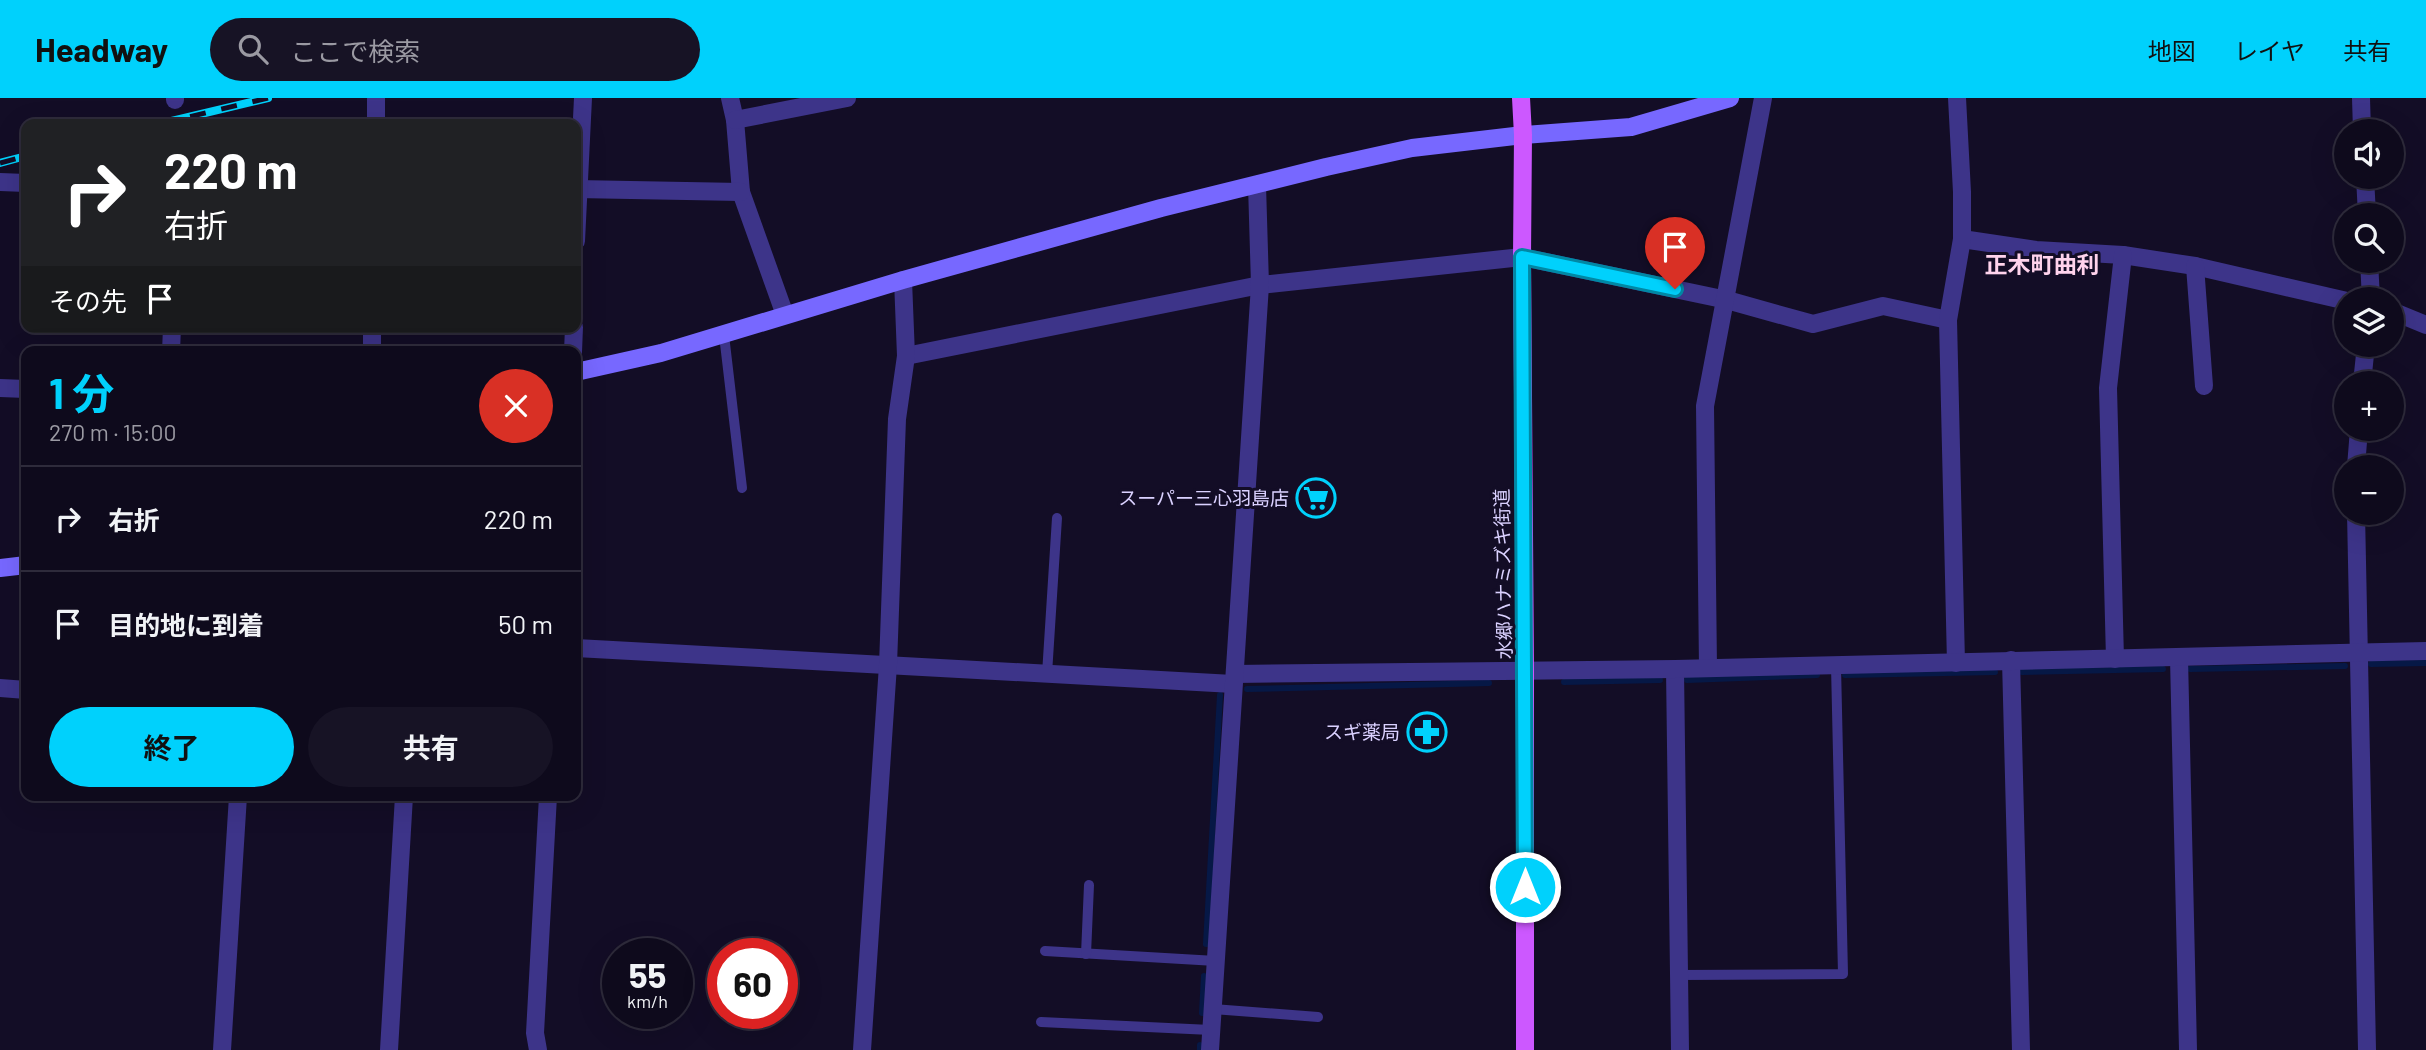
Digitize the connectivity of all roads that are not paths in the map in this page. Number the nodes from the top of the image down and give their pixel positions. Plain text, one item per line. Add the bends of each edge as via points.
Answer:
1 (376, 98) edge
2 (583, 98) edge
3 (730, 98) edge
4 (847, 98) edge
5 (1521, 98) edge
6 (1730, 98) edge
7 (1763, 98) edge
8 (1957, 98) edge
9 (2361, 98) edge
10 (376, 119) edge
11 (2362, 119) edge
12 (735, 120) junction
13 (581, 124) edge
14 (1523, 135) junction
15 (0, 182) edge
16 (21, 183) edge
17 (1257, 185) junction
18 (581, 189) edge
19 (741, 192) junction
20 (1962, 239) junction
21 (2123, 254) junction
22 (1522, 257) junction
23 (2195, 266) junction
24 (902, 280) junction
25 (1259, 285) junction
26 (2334, 298) edge
27 (1727, 300) junction
28 (785, 315) junction
29 (2404, 316) edge
30 (1948, 320) junction
31 (2426, 325) edge
32 (723, 335) junction
33 (906, 356) junction
34 (581, 371) edge
35 (2204, 386) dead end
36 (0, 388) edge
37 (21, 389) edge
38 (742, 488) dead end
39 (1057, 518) dead end
40 (2356, 525) edge
41 (21, 566) edge
42 (0, 568) edge
43 (581, 648) edge
44 (2426, 651) edge
45 (2357, 652) junction
46 (2179, 658) junction
47 (2115, 659) junction
48 (2011, 660) junction
49 (1956, 663) junction
50 (888, 665) junction
51 (1836, 666) junction
52 (1708, 668) junction
53 (1675, 669) junction
54 (1525, 671) junction
55 (1047, 674) junction
56 (1234, 679) junction
57 (0, 688) edge
58 (21, 690) edge
59 (238, 801) edge
60 (404, 801) edge
61 (548, 801) edge
62 (1089, 885) dead end
63 (1045, 951) dead end
64 (1086, 954) junction
65 (1216, 961) junction
66 (1678, 975) junction
67 (1213, 1009) junction
68 (1318, 1017) dead end
69 (1041, 1022) dead end
70 (1211, 1030) junction
71 (222, 1050) edge
72 (389, 1050) edge
73 (538, 1050) edge
74 (862, 1050) edge
75 (1210, 1050) edge
76 (1525, 1050) edge
77 (1680, 1050) edge
78 (2021, 1050) edge
79 (2188, 1050) edge
80 (2367, 1050) edge

1 - 10 street
2 - 13 street
3 - 12 street
4 - 12 street
5 - 14 main road, 水郷ハナミズキ街道
6 - 14 street via 1631,127
7 - 27 street
8 - 20 street
9 - 11 street
12 - 19 street
14 - 17 street via 1412,148
14 - 22 main road, 水郷ハナミズキ街道
15 - 16 street
17 - 24 street
17 - 25 street
18 - 19 street
19 - 28 street
20 - 21 street via 2036,250
20 - 30 street
21 - 23 street
21 - 47 street via 2108,388
22 - 25 street
22 - 27 street
22 - 54 main road, 水郷ハナミズキ街道
23 - 26 street
23 - 35 street
24 - 28 street
24 - 33 street
25 - 33 street
25 - 56 street
27 - 30 street via 1813,324 1883,306
27 - 52 street via 1705,406
28 - 32 street
29 - 31 street
30 - 49 street
32 - 34 street
32 - 38 lane
33 - 50 street via 897,419
36 - 37 street
39 - 55 lane
40 - 45 street
41 - 42 street
43 - 50 street
44 - 45 street
45 - 46 street
45 - 80 street
46 - 47 street
46 - 79 street
47 - 48 street
48 - 49 street
48 - 78 street
49 - 51 street
50 - 55 street
50 - 74 street
51 - 52 street
51 - 66 lane via 1843,974
52 - 53 street
53 - 54 street
53 - 66 street
54 - 56 street
54 - 76 main road, 水郷ハナミズキ街道
55 - 56 street
56 - 65 street
57 - 58 street
59 - 71 street
60 - 72 street
61 - 73 street via 535,1033
62 - 64 lane
63 - 64 lane
64 - 65 lane
65 - 67 street
66 - 77 street
67 - 68 lane
67 - 70 street
69 - 70 lane
70 - 75 street

